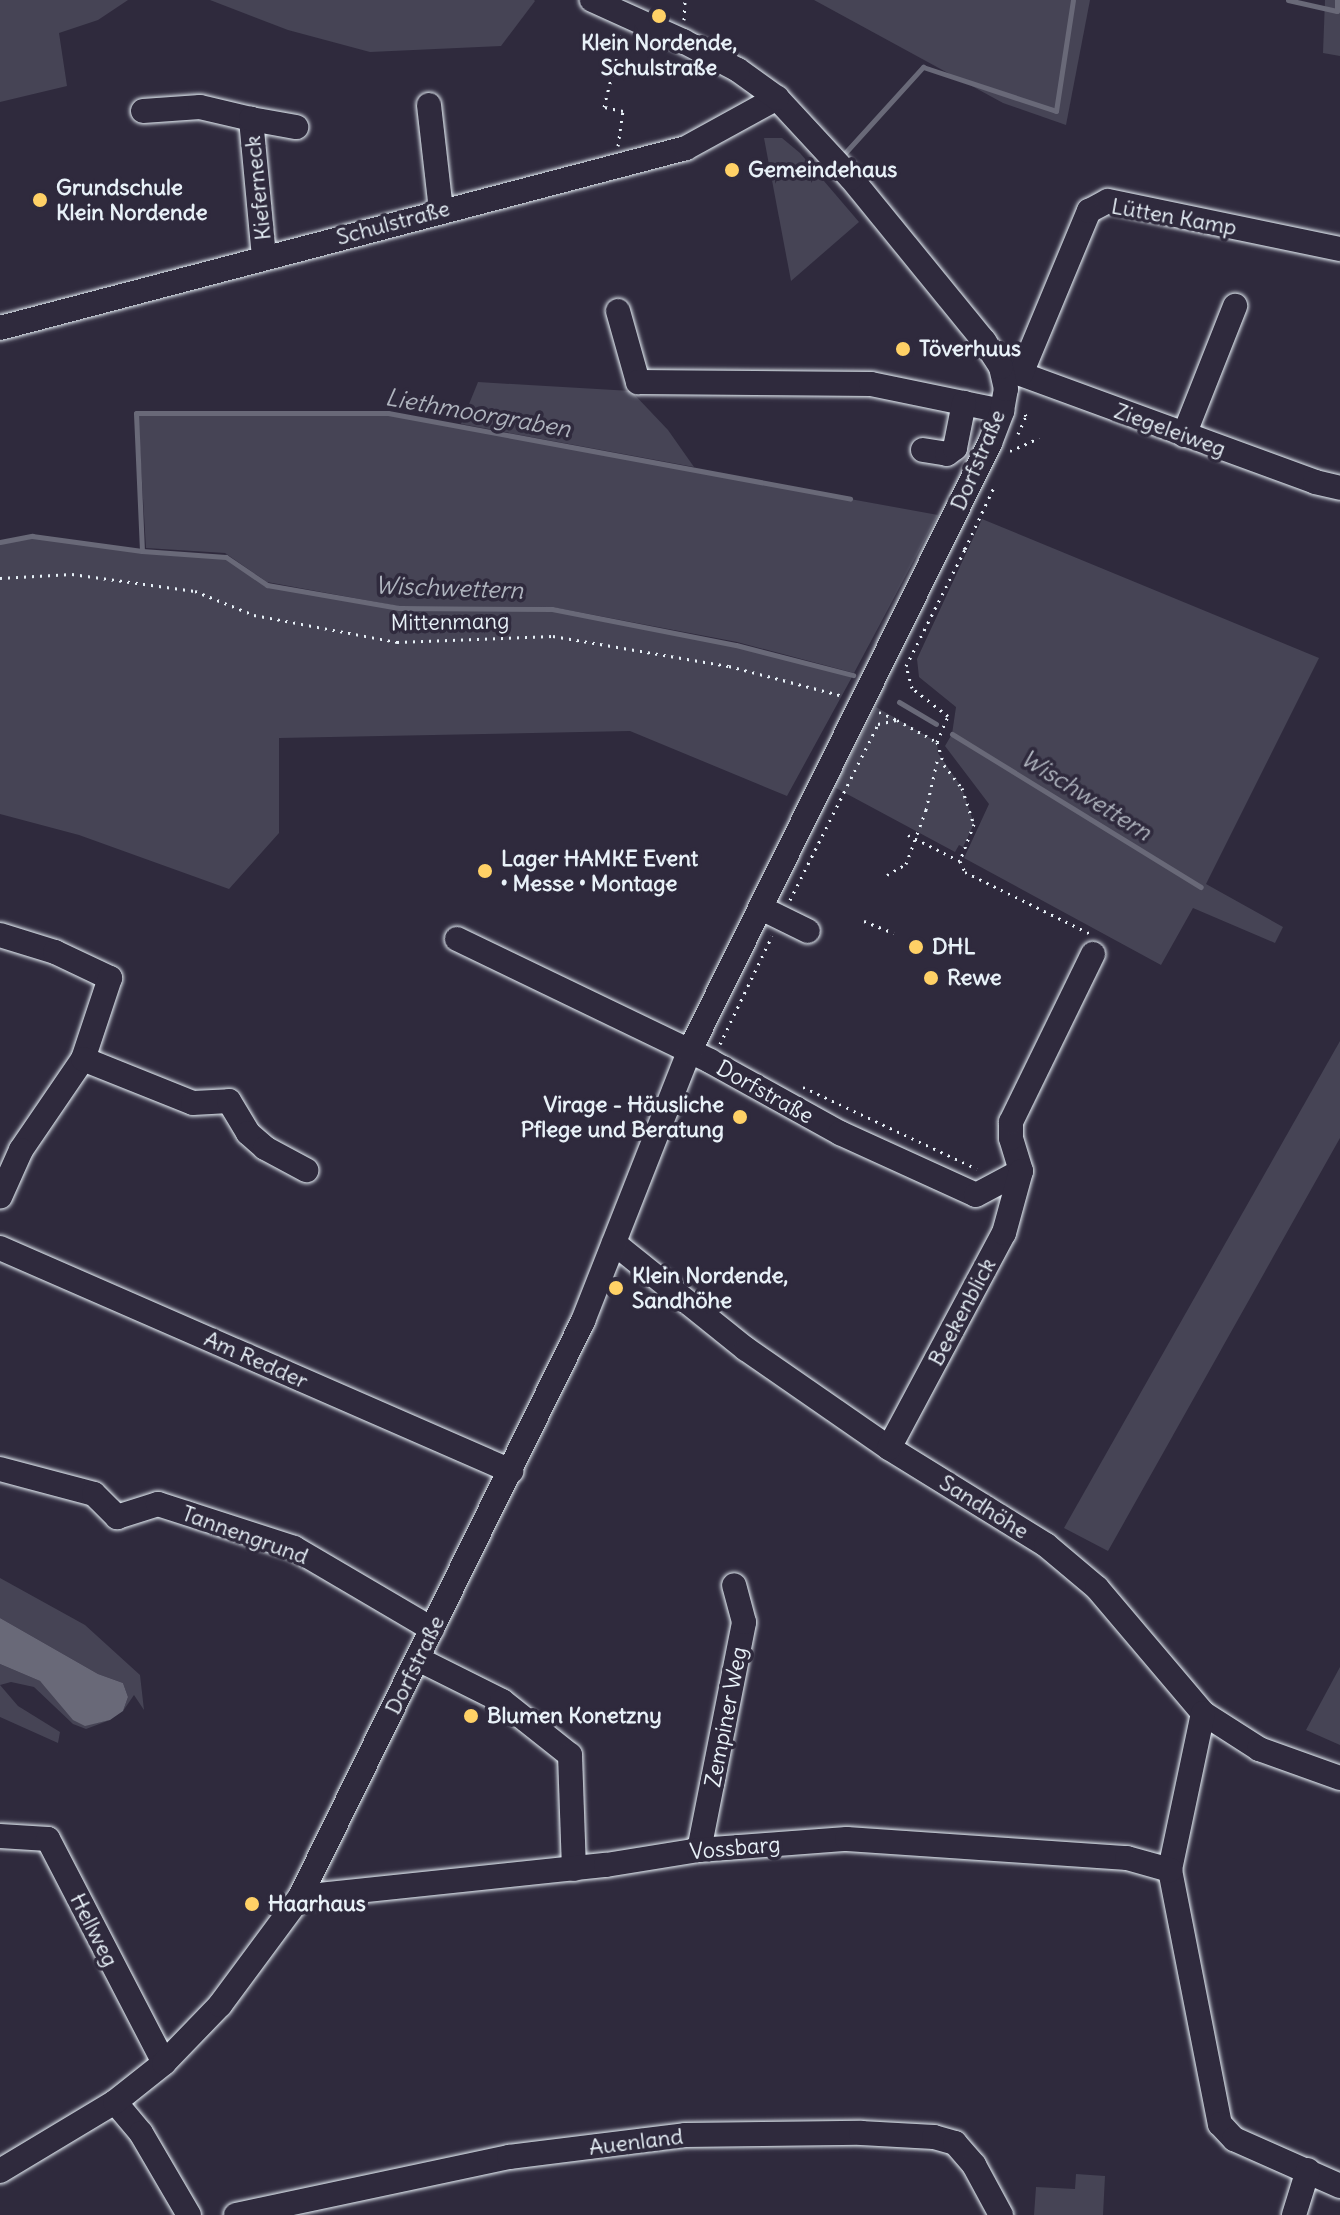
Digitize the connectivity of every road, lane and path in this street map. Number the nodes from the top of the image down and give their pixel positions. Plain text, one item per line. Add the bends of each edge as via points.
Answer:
1 (592, 0) edge
2 (623, 32) dead end
3 (777, 98) junction
4 (429, 105) dead end
5 (143, 111) dead end
6 (251, 119) junction
7 (296, 127) dead end
8 (615, 166) junction
9 (441, 210) junction
10 (1340, 249) edge
11 (264, 257) junction
12 (1235, 306) dead end
13 (618, 311) dead end
14 (0, 328) edge
15 (1011, 371) junction
16 (964, 403) junction
17 (1002, 411) junction
18 (1184, 435) junction
19 (1039, 438) dead end
20 (923, 450) dead end
21 (1010, 451) dead end
22 (1340, 488) edge
23 (951, 523) junction
24 (0, 578) edge
25 (861, 704) junction
26 (897, 720) junction
27 (937, 742) junction
28 (938, 753) junction
29 (908, 835) dead end
30 (915, 839) junction
31 (960, 861) junction
32 (887, 875) dead end
33 (771, 913) junction
34 (864, 921) dead end
35 (808, 931) dead end
36 (894, 933) dead end
37 (0, 935) edge
38 (457, 939) dead end
39 (1093, 954) joint
40 (700, 1057) junction
41 (83, 1059) junction
42 (801, 1086) dead end
43 (306, 1170) dead end
44 (980, 1170) dead end
45 (1021, 1171) junction
46 (0, 1197) edge
47 (614, 1243) junction
48 (0, 1248) edge
49 (889, 1448) junction
50 (0, 1469) edge
51 (511, 1471) junction
52 (734, 1585) dead end
53 (432, 1629) junction
54 (418, 1659) junction
55 (1203, 1713) junction
56 (1340, 1778) edge
57 (0, 1836) edge
58 (699, 1850) junction
59 (574, 1869) junction
60 (1170, 1870) junction
61 (300, 1897) junction
62 (164, 2063) junction
63 (115, 2102) junction
64 (1308, 2170) junction
65 (0, 2171) edge
66 (1340, 2186) edge
67 (189, 2215) edge
68 (236, 2215) edge
69 (1001, 2215) edge
70 (1294, 2215) edge

1 - 3 street via 738,70
2 - 8 path via 604,107 623,111
3 - 8 street, Schulstraße via 686,148
3 - 15 street via 851,178
4 - 9 street
5 - 6 street, Kieferneck via 200,107
6 - 7 street, Kieferneck
6 - 11 street, Kieferneck
8 - 9 street, Schulstraße
9 - 11 street, Schulstraße
10 - 15 street, Lütten Kamp via 1108,201 1089,211
11 - 14 street, Schulstraße
12 - 18 street
13 - 16 street via 638,382 871,384
15 - 17 street, Dorfstraße
15 - 18 street, Ziegeleiweg
16 - 17 street
16 - 20 street via 955,448 947,454
17 - 23 street, Dorfstraße
18 - 22 street, Ziegeleiweg
19 - 21 path
23 - 25 street, Dorfstraße
23 - 27 path via 965,549 906,666 912,688 948,716
24 - 25 path, Mittenmang via 72,574 195,591 254,615 397,642 553,636 729,666 832,691
25 - 26 path, Mittenmang
25 - 33 street, Dorfstraße
26 - 27 path, Mittenmang
26 - 33 path via 878,724
27 - 28 path
28 - 30 path
28 - 31 path via 962,788 974,824
29 - 30 path
30 - 31 path
30 - 32 path via 906,864
31 - 39 path via 965,872 1091,934 1099,942
33 - 35 street
33 - 40 street, Dorfstraße
33 - 40 path
34 - 36 path
37 - 41 street via 55,952 110,978
38 - 40 street
39 - 45 street, Beekenblick via 1011,1122
40 - 45 street, Dorfstraße via 840,1133 976,1195
40 - 47 street, Dorfstraße
41 - 43 street via 193,1103 229,1101 248,1133
41 - 46 street via 21,1150
42 - 44 path
45 - 49 street, Beekenblick via 1004,1233
47 - 49 street, Sandhöhe via 746,1349
47 - 51 street, Dorfstraße
48 - 51 street, Am Redder
49 - 55 street, Sandhöhe via 1046,1545 1097,1588
50 - 53 street, Tannengrund via 94,1494 117,1517 158,1504 294,1548
51 - 53 street, Dorfstraße
52 - 58 street, Zempiner Weg via 744,1622
53 - 54 street, Dorfstraße
54 - 59 street via 502,1701 570,1755
54 - 61 street, Dorfstraße
55 - 56 street, Sandhöhe via 1259,1749
55 - 60 street
57 - 62 street, Hellweg via 48,1839
58 - 59 street, Vossbarg
58 - 60 street, Vossbarg via 847,1839 1127,1858
59 - 61 street, Vossbarg
60 - 64 street via 1220,2124 1234,2139
61 - 62 street, Dorfstraße via 220,2005
62 - 63 street, Dorfstraße
63 - 65 street, Dorfstraße
63 - 67 street via 141,2133
64 - 66 street
64 - 70 street
68 - 69 street, Auenland via 509,2157 685,2135 861,2133 955,2143 974,2165

